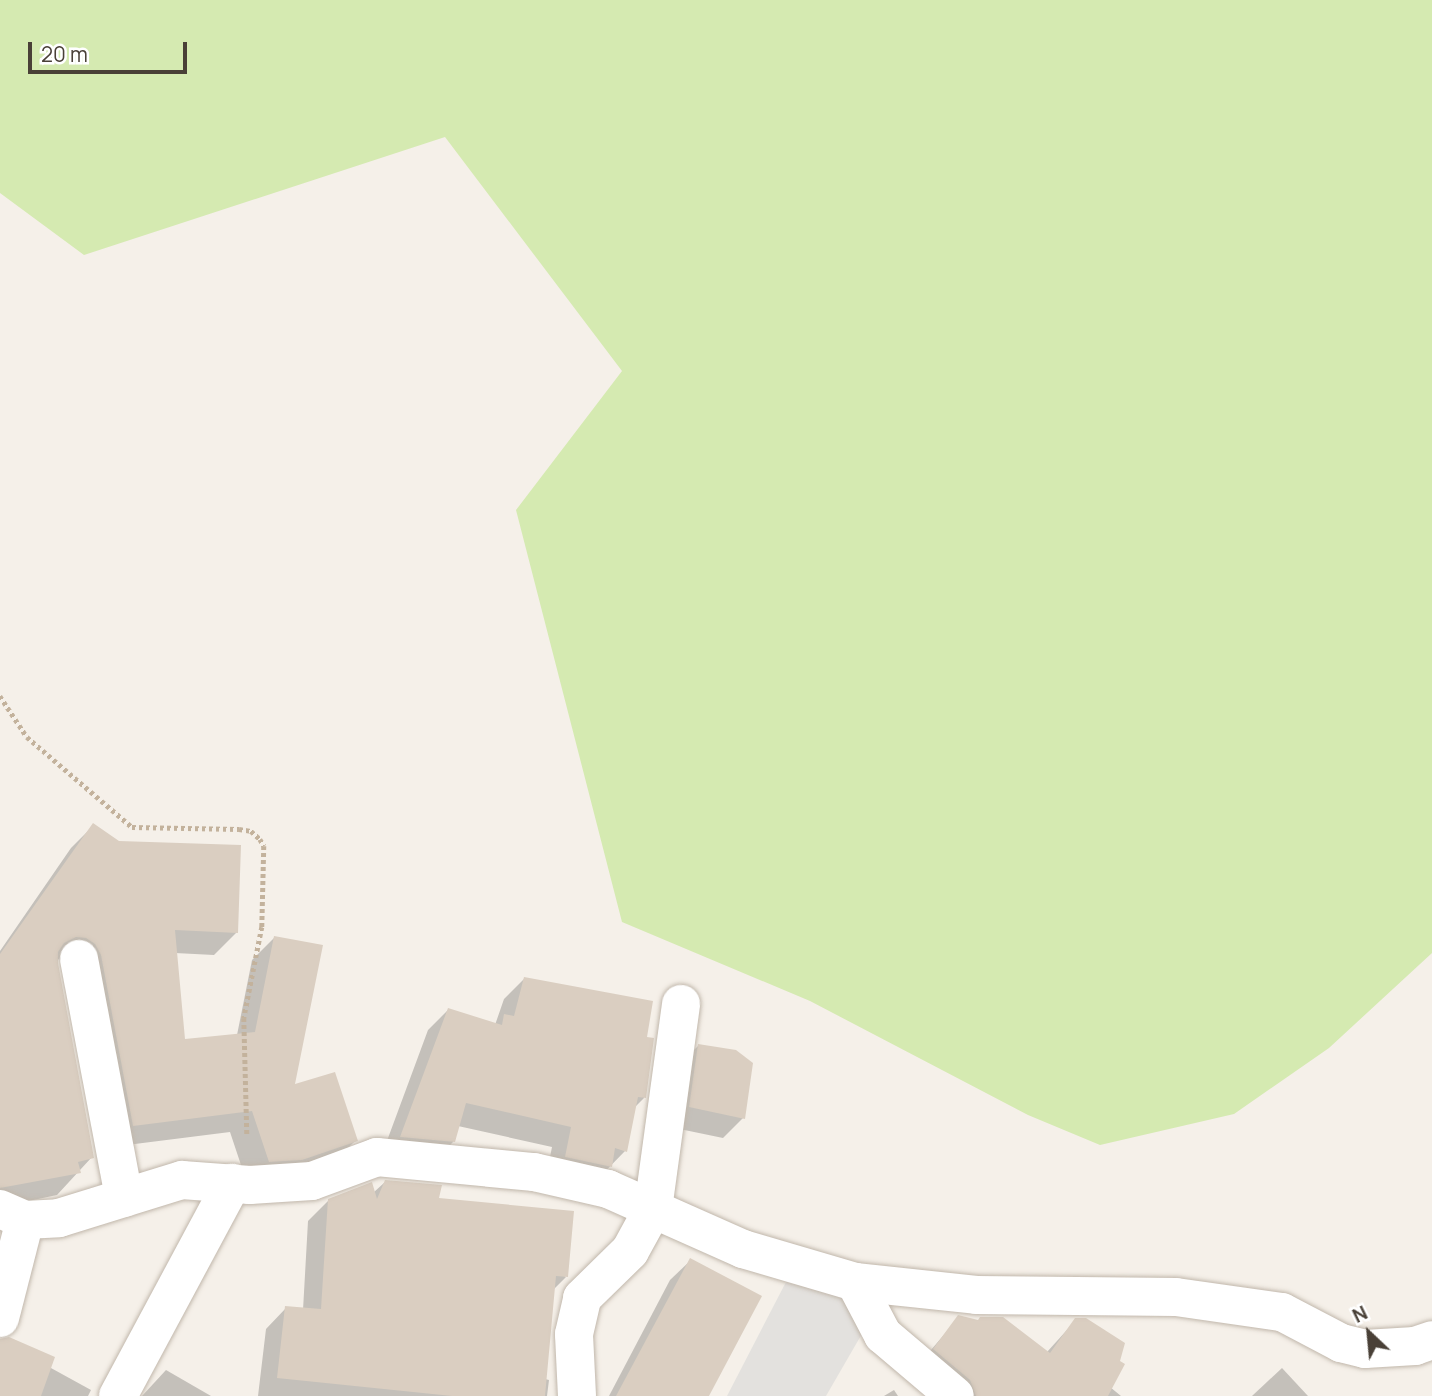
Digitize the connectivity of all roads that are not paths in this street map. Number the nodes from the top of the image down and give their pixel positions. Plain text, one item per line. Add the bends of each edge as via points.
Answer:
1 (79, 959) dead end
2 (681, 1004) dead end
3 (241, 1184) junction
4 (124, 1198) junction
5 (653, 1209) junction
6 (13, 1214) edge
7 (855, 1282) junction
8 (0, 1318) edge
9 (1432, 1340) edge
10 (118, 1396) edge
11 (577, 1396) edge
12 (954, 1396) edge

1 - 4 street
2 - 5 street
3 - 4 street via 182,1180
3 - 5 street via 312,1181 377,1157 534,1172 608,1189
3 - 10 street
4 - 6 street via 59,1218
5 - 7 street via 743,1250
5 - 11 street via 629,1251 582,1298 574,1335
6 - 8 street
7 - 9 street via 976,1295 1176,1297 1282,1312 1341,1343 1365,1349 1415,1346
7 - 12 street via 883,1335

